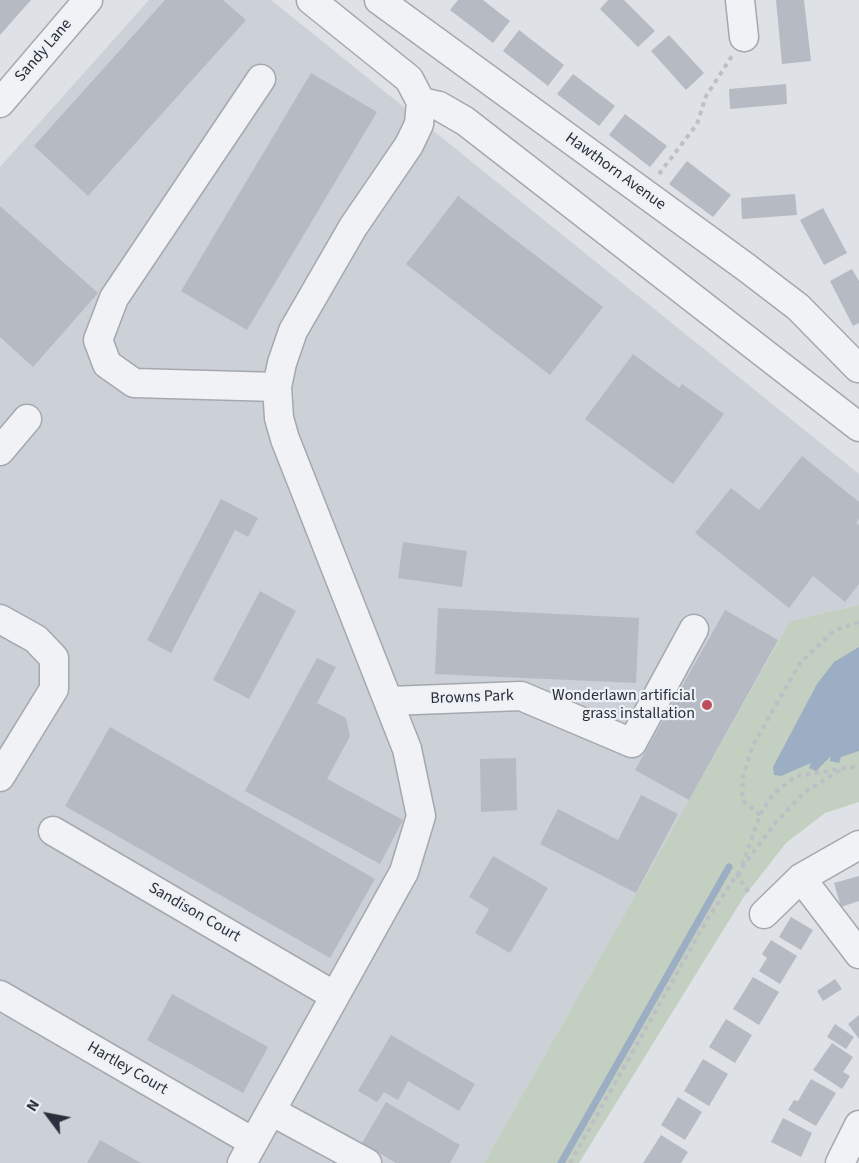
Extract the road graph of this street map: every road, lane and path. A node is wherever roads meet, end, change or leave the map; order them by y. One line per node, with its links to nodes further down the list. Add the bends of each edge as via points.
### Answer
1 (88, 0): 8 (street, Sandy Lane)
2 (311, 0): 7 (street, via 409,79)
3 (379, 0): 9 (street, Hawthorn Avenue)
4 (740, 0): 5 (street)
5 (744, 37): 9 (path, via 706,96 697,124)
6 (261, 79): 11 (street, via 114,298 98,340 106,364 134,383)
7 (420, 102): 11 (street, via 419,124 409,145 347,236 293,331); 13 (street, via 439,106 465,121)
8 (0, 103)
9 (644, 193): 10 (street, Hawthorn Avenue, via 798,307)
10 (842, 364)
11 (277, 387): 18 (street, via 285,439)
12 (27, 419): 14 (street)
13 (859, 427)
14 (0, 451)
15 (0, 619): 21 (street, via 36,639 54,658 54,689)
16 (859, 622): 22 (path, via 835,630 800,663 752,747 743,777 742,800)
17 (694, 629): 18 (street, Browns Park, via 632,742 521,696)
18 (390, 701): 30 (street, via 407,749 422,816 404,872)
19 (859, 766): 20 (path)
20 (845, 767): 22 (path, via 796,776 773,794); 25 (path, via 805,792 776,822)
21 (0, 777)
22 (760, 815): 25 (path)
23 (53, 831): 30 (street, Sandison Court)
24 (859, 845): 26 (street)
25 (741, 869): 27 (path, via 738,877); 35 (path, via 708,918)
26 (801, 878): 27 (street); 28 (street)
27 (764, 915)
28 (859, 954)
29 (0, 995): 33 (street, Hartley Court)
30 (334, 996): 31 (street)
31 (271, 1111): 33 (street); 34 (street)
32 (859, 1125): 36 (street)
33 (248, 1153)
34 (367, 1163)
35 (570, 1163)
36 (840, 1163)

